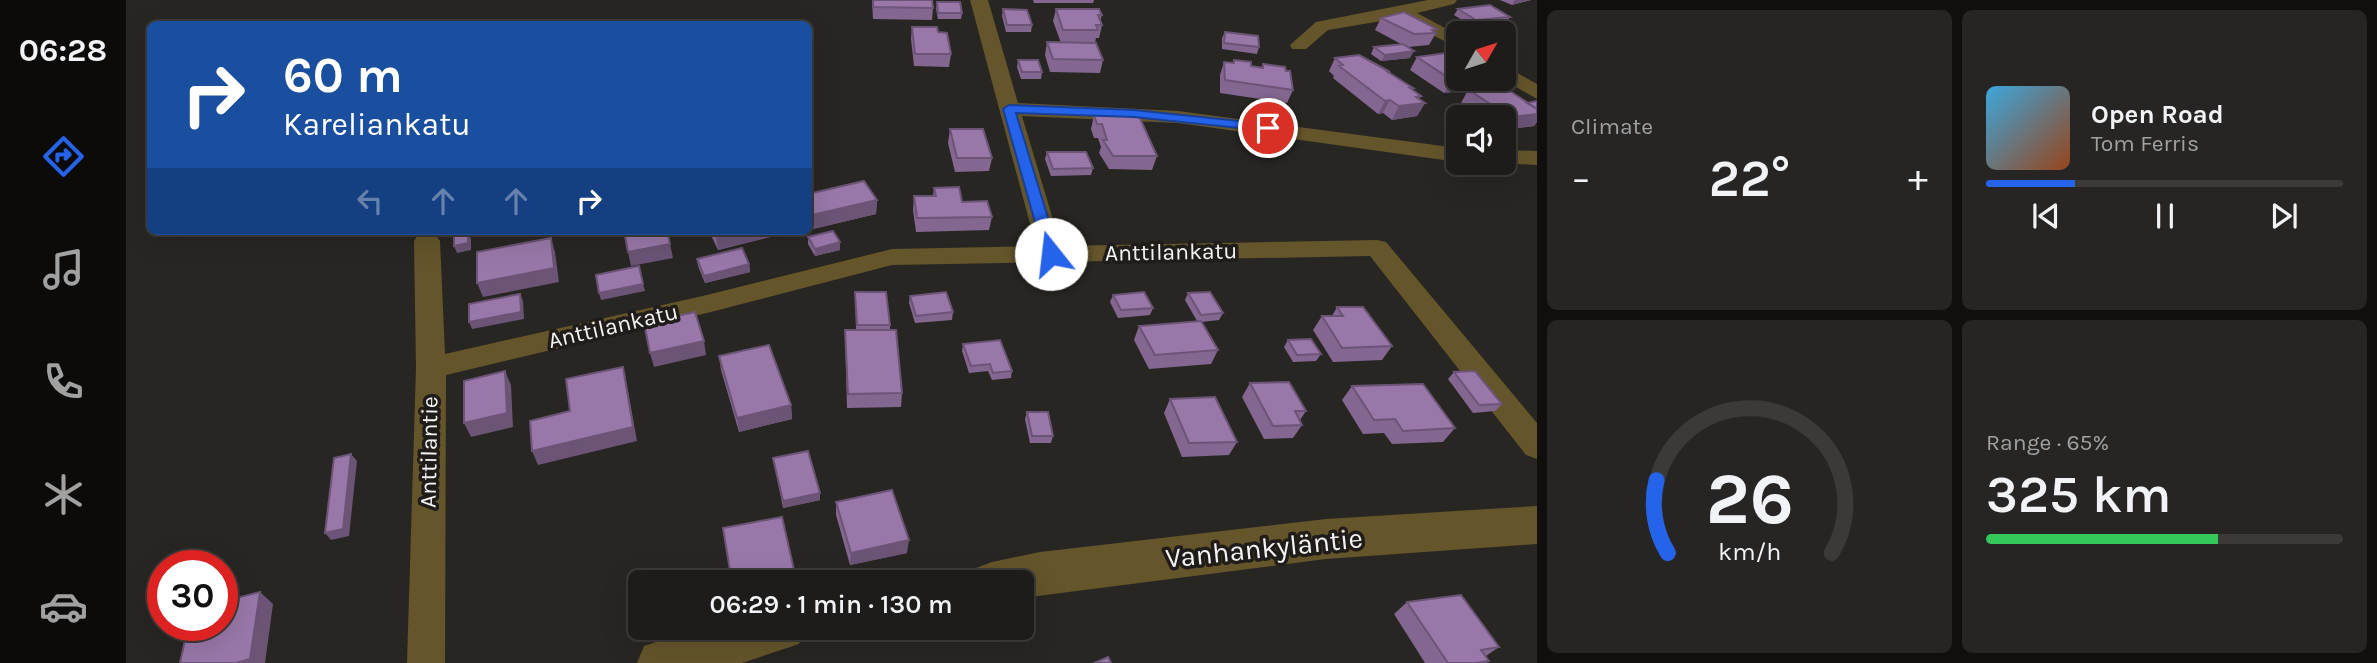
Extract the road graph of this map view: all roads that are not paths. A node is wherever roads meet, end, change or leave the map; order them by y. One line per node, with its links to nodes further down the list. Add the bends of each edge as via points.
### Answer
1 (979, 0): 8 (street)
2 (1448, 0): 3 (street)
3 (1402, 12): 4 (street); 5 (street, via 1322,26)
4 (1446, 36)
5 (1298, 45)
6 (1516, 79): 7 (street)
7 (1537, 93)
8 (1009, 109): 9 (street, via 1178,117); 13 (street)
9 (1446, 153)
10 (1516, 157): 11 (street)
11 (1537, 158)
12 (426, 241): 14 (street, Anttilantie)
13 (1051, 254): 14 (street, Anttilankatu, via 892,257); 15 (street, Anttilankatu, via 1377,248)
14 (431, 368): 19 (street, Anttilantie)
15 (1537, 446)
16 (1537, 526): 17 (street, Vanhankyläntie, via 1326,539)
17 (1034, 574)
18 (741, 640): 20 (street)
19 (425, 663)
20 (661, 663)

